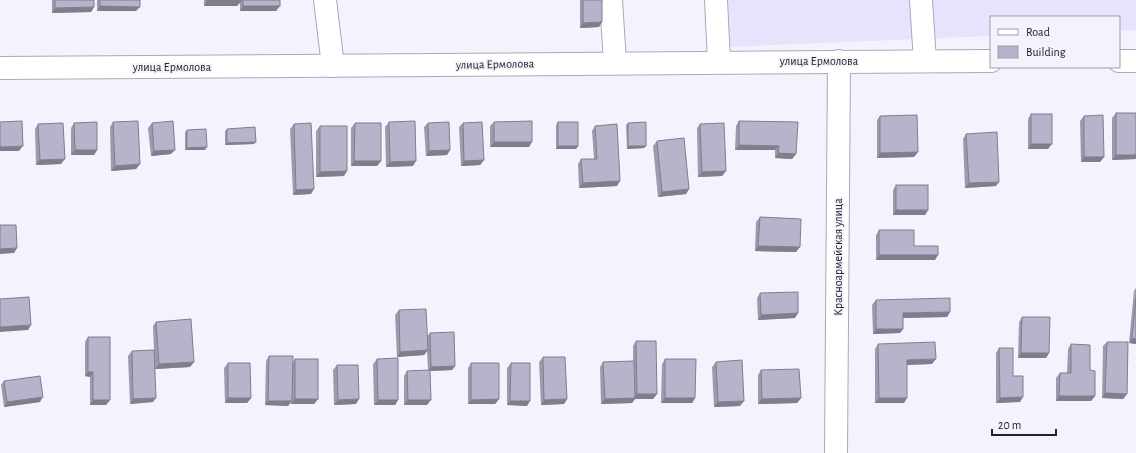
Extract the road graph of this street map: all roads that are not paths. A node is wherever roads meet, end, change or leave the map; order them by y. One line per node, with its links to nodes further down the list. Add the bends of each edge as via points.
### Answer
1 (325, 0): 12 (street)
2 (611, 0): 11 (street)
3 (716, 0): 10 (street)
4 (921, 0): 6 (street)
5 (839, 61): 6 (street, улица Ермолова); 10 (street, улица Ермолова); 14 (street, Красноармейская улица)
6 (925, 61): 7 (street, улица Ермолова)
7 (990, 61)
8 (1120, 61): 9 (street)
9 (1136, 61)
10 (719, 62): 11 (street, улица Ермолова)
11 (615, 63): 12 (street, улица Ермолова)
12 (333, 66): 13 (street, улица Ермолова)
13 (0, 68)
14 (836, 453)

